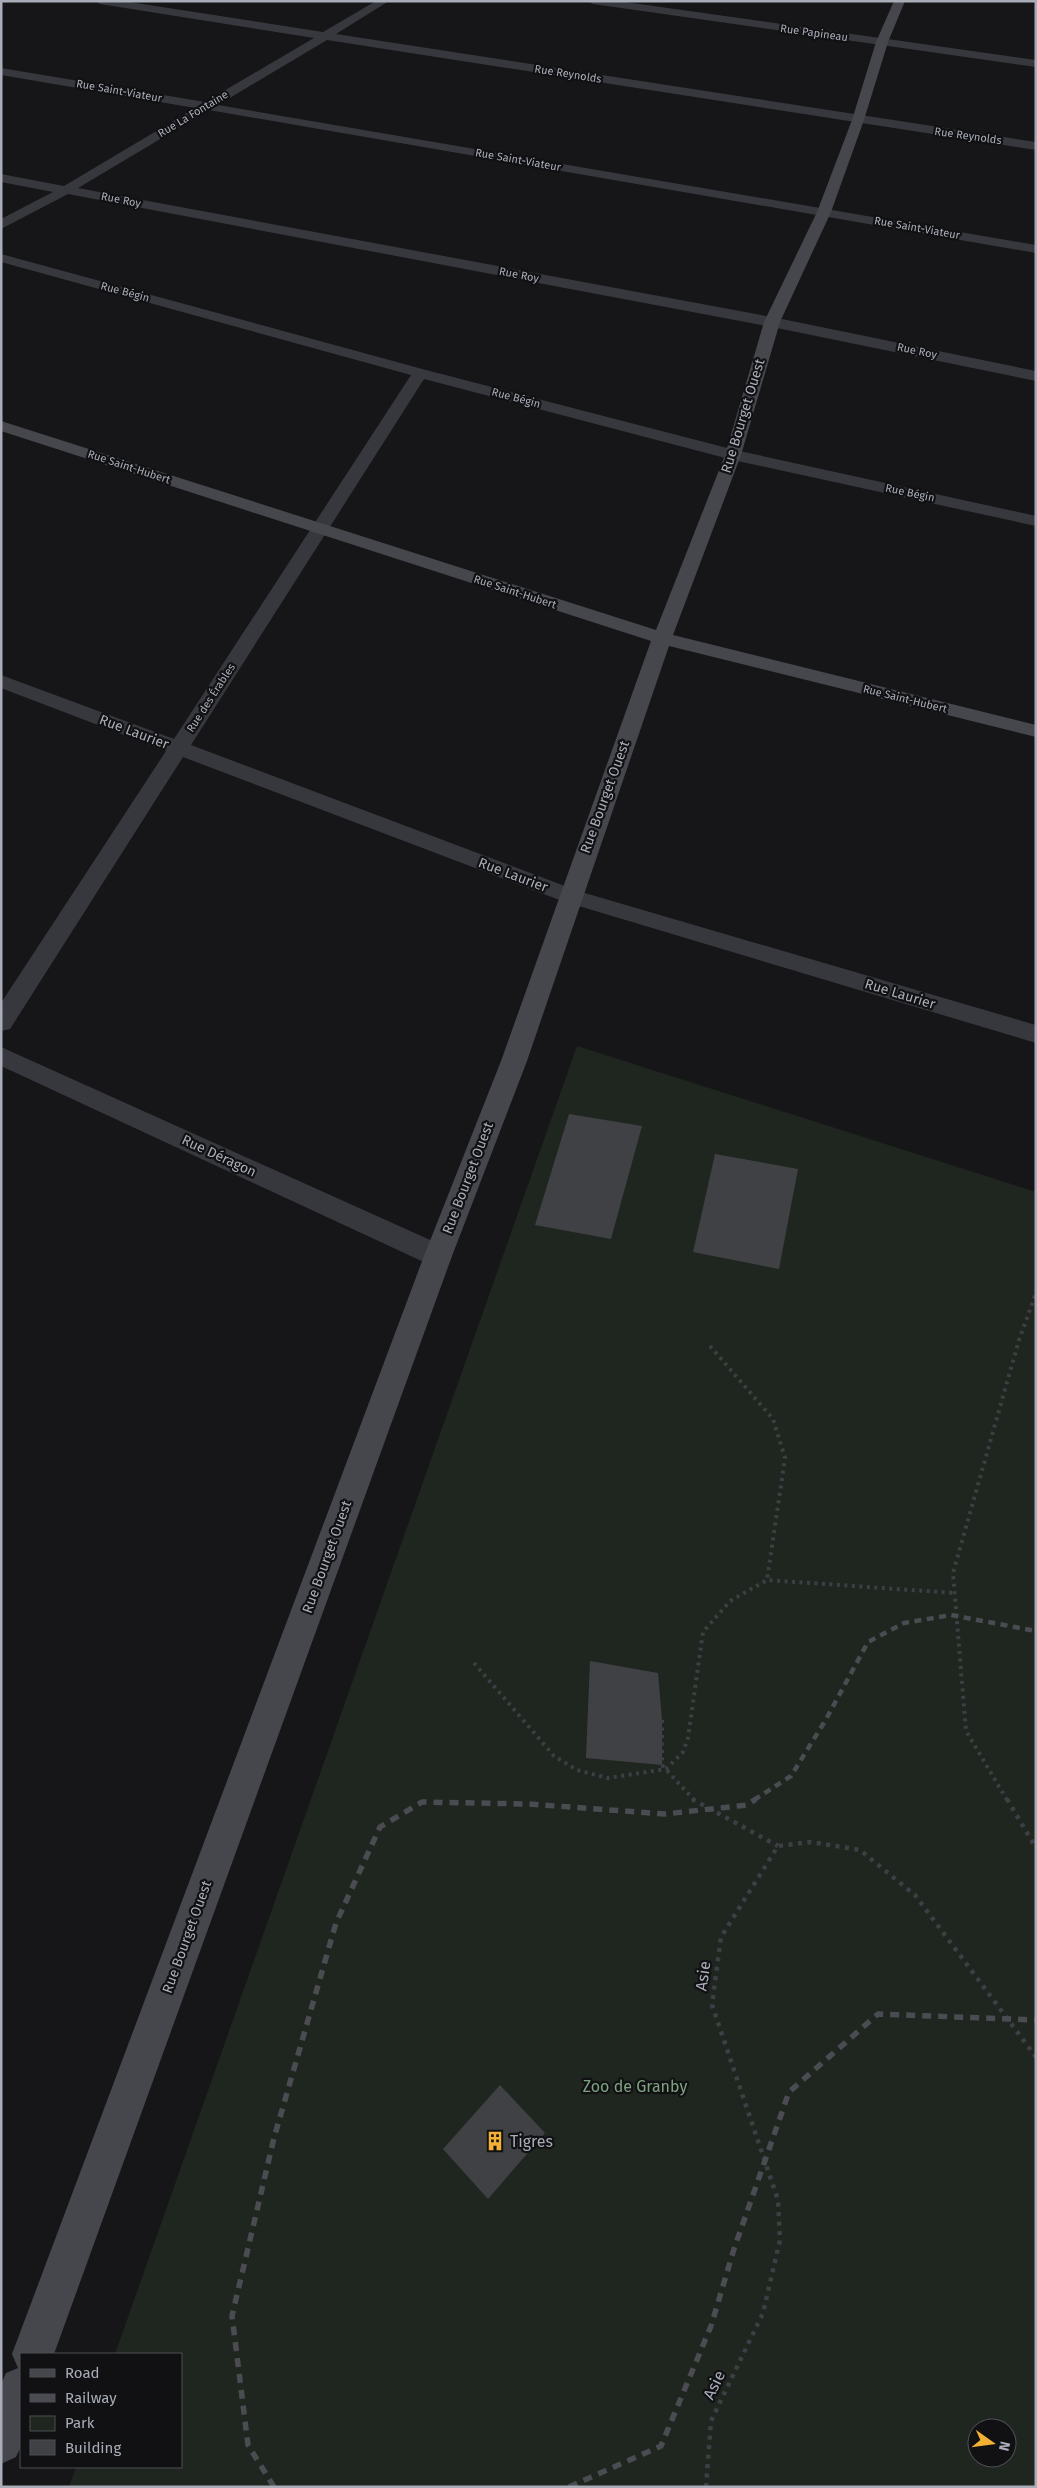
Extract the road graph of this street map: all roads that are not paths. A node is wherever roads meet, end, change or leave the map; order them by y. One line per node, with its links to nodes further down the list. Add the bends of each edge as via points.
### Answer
1 (100, 1): 5 (street, Rue Reynolds)
2 (384, 1): 5 (street, Rue La Fontaine)
3 (593, 1): 6 (street, Rue Papineau)
4 (900, 1): 6 (street, Rue Bourget Ouest)
5 (326, 36): 9 (street, Rue La Fontaine); 10 (street, Rue Reynolds)
6 (882, 42): 7 (street, Rue Papineau); 10 (street, Rue Bourget Ouest)
7 (1036, 64)
8 (1, 70): 9 (street, Rue Saint-Viateur)
9 (208, 106): 13 (street, Rue La Fontaine); 14 (street, Rue Saint-Viateur)
10 (858, 120): 11 (street, Rue Reynolds); 14 (street, Rue Bourget Ouest)
11 (1036, 146)
12 (1, 178): 13 (street, Rue Roy)
13 (66, 190): 15 (street, Rue La Fontaine); 18 (street, Rue Roy)
14 (824, 212): 16 (street, Rue Saint-Viateur); 18 (street, Rue Bourget Ouest)
15 (1, 225)
16 (1035, 249)
17 (1, 258): 19 (street, Rue Bégin)
18 (772, 322): 20 (street, Rue Roy); 22 (street, Rue Bourget Ouest)
19 (420, 373): 22 (street, Rue Bégin); 24 (street, Rue des Érables)
20 (1036, 376)
21 (1, 426): 24 (street, Rue Saint-Hubert)
22 (733, 455): 23 (street, Rue Bégin); 25 (street, Rue Bourget Ouest)
23 (1036, 521)
24 (320, 529): 25 (street, Rue Saint-Hubert); 28 (street, Rue des Érables)
25 (662, 638): 27 (street, Rue Saint-Hubert); 29 (street, Rue Bourget Ouest)
26 (1, 681): 28 (street, Rue Laurier)
27 (1036, 731)
28 (178, 749): 29 (street, Rue Laurier); 30 (street, Rue des Érables)
29 (570, 896): 31 (street, Rue Laurier); 33 (street, Rue Bourget Ouest, via 514,1061)
30 (1, 1023)
31 (1036, 1034)
32 (1, 1056): 33 (street, Rue Déragon)
33 (438, 1256): 34 (street, Rue Bourget Ouest)
34 (34, 2353)
35 (20, 2391): 36 (street)
36 (1, 2442)

